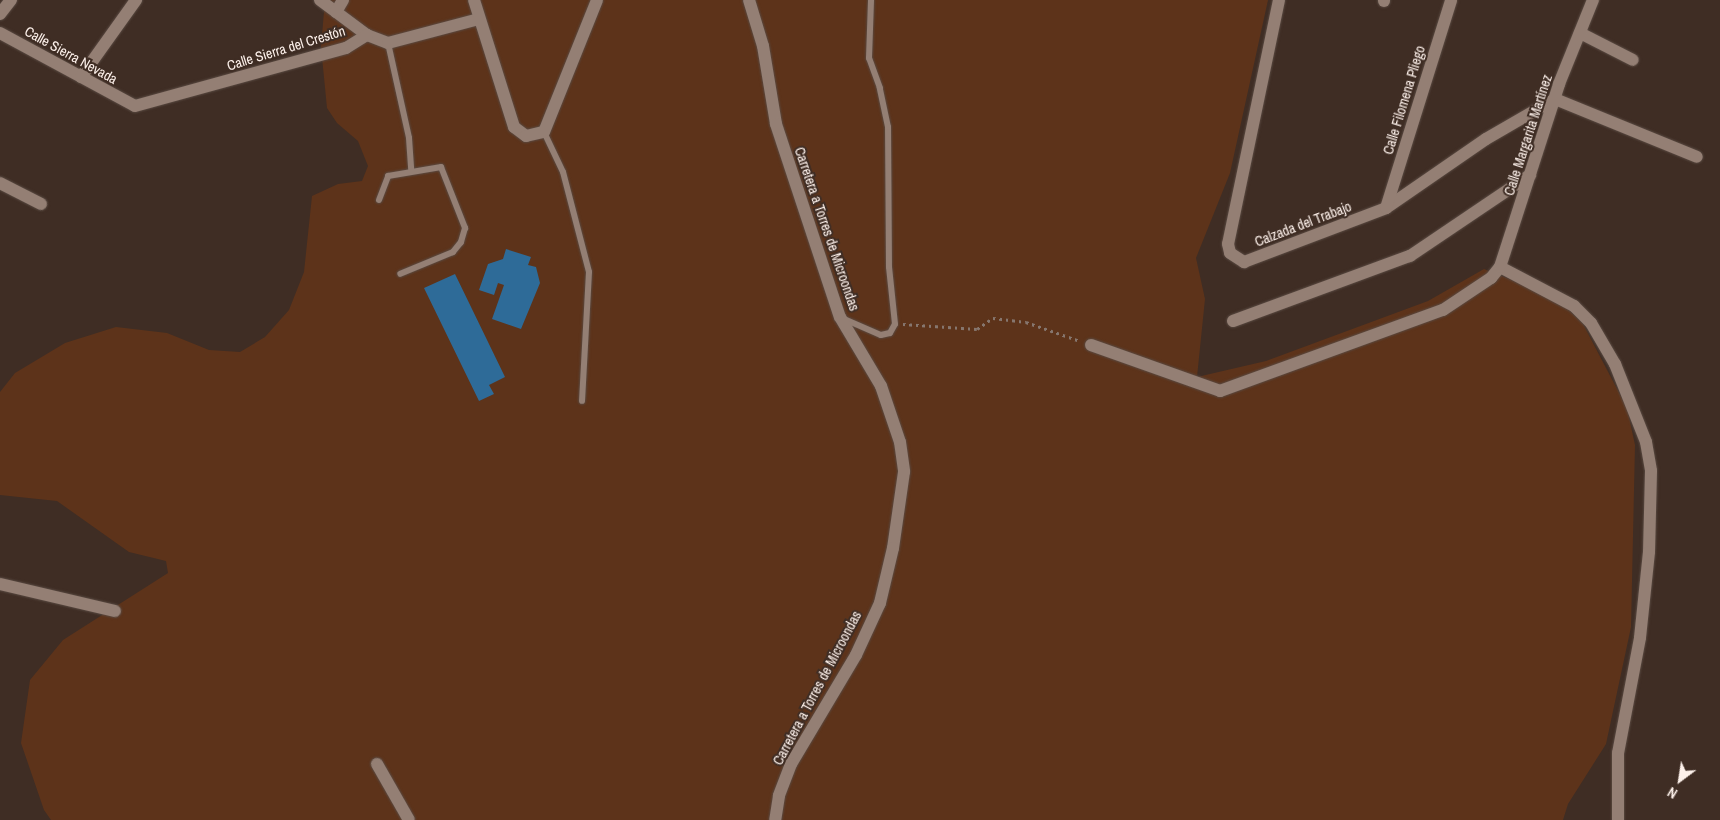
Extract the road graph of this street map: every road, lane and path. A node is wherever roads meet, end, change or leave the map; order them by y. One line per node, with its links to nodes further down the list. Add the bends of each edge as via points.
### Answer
1 (11, 0): 13 (street)
2 (136, 0): 20 (street)
3 (320, 0): 12 (street)
4 (343, 0): 12 (street)
5 (474, 0): 14 (street)
6 (597, 0): 23 (street)
7 (749, 0): 33 (street, Carretera a Torres de Microondas, via 763,46 776,124)
8 (871, 0): 35 (lane, via 869,58 880,88 888,128 889,267)
9 (1279, 0): 30 (street, Calzada del Trabajo, via 1228,244 1230,253 1244,262)
10 (1451, 0): 30 (street, Calle Filomena Pliego)
11 (1593, 0): 16 (street, Calle Margarita Martínez)
12 (336, 12): 17 (street)
13 (0, 14)
14 (479, 19): 18 (street); 23 (street, via 514,127 526,136)
15 (0, 33): 20 (street, Calle Sierra Nevada)
16 (1580, 33): 19 (street); 21 (street, Calle Margarita Martínez)
17 (367, 35): 18 (street, Calle Sierra del Crestón); 22 (street, Calle Sierra del Crestón, via 337,51 144,105)
18 (388, 43): 25 (lane, via 409,138)
19 (1634, 60)
20 (81, 77): 22 (street, Calle Sierra Nevada)
21 (1555, 99): 24 (street); 26 (street, Calle Margarita Martínez); 30 (street, Calzada del Trabajo, via 1486,139)
22 (128, 103)
23 (544, 132): 37 (lane, via 563,172 589,272)
24 (1697, 158)
25 (410, 170): 28 (lane, via 388,176); 32 (lane, via 441,167 465,228 461,242 453,252)
26 (1530, 175): 31 (street, Calle Margarita Martínez); 34 (street, via 1410,256)
27 (0, 183): 29 (street)
28 (379, 200)
29 (41, 204)
30 (1386, 208)
31 (1500, 266): 36 (street, Calle Margarita Martínez, via 1491,278 1443,310 1220,391); 43 (street, via 1574,306 1591,323 1615,364 1646,442 1651,471 1649,552 1640,638 1618,753)
32 (400, 274)
33 (840, 317): 35 (lane, via 881,335 890,333); 42 (street, Carretera a Torres de Microondas, via 881,386 900,442 904,472 893,548 880,603 856,655 791,764 779,796)
34 (1233, 321)
35 (895, 324): 36 (path, via 977,329 993,318 1026,322)
36 (1091, 345)
37 (582, 401)
38 (0, 584): 39 (street)
39 (115, 611)
40 (377, 764): 41 (street)
41 (409, 820)
42 (775, 820)
43 (1618, 820)

